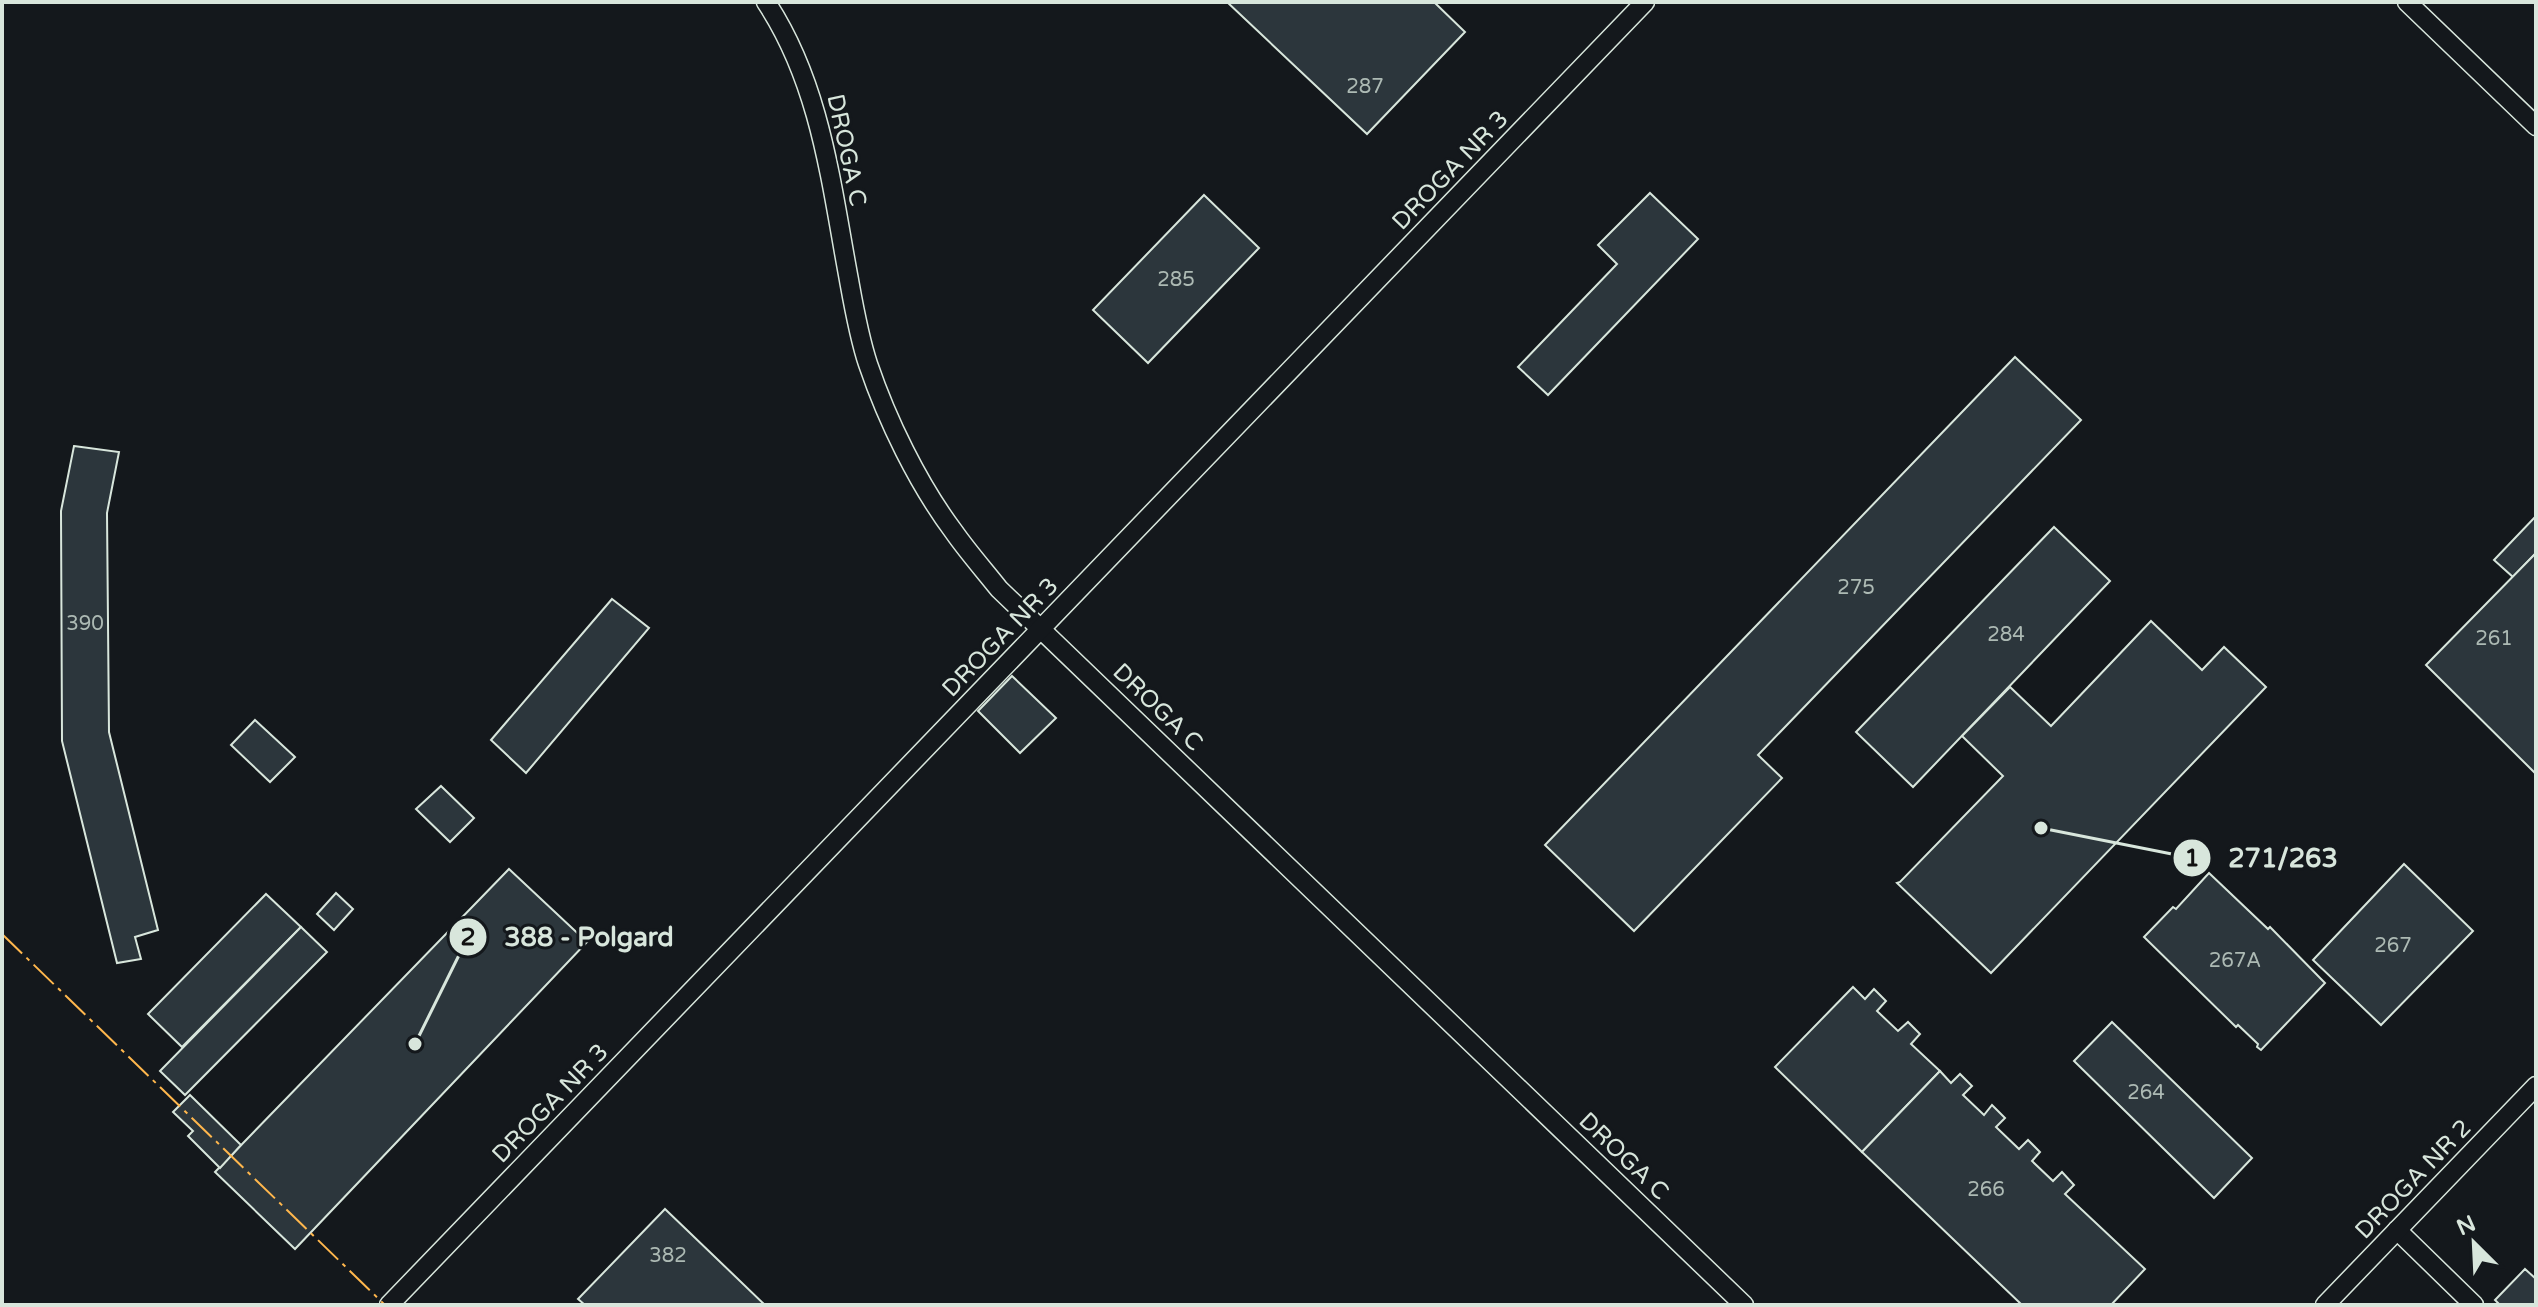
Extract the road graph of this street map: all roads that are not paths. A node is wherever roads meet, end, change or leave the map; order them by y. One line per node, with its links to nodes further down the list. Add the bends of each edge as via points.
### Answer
1 (766, 2): 5 (lane, DROGA C, via 805,75 867,363 889,418 952,530 999,589)
2 (1645, 2): 5 (lane, DROGA NR 3)
3 (2407, 2): 4 (lane)
4 (2536, 126)
5 (1042, 628): 8 (lane, DROGA NR 3); 9 (lane, DROGA C)
6 (2536, 1086): 7 (lane, DROGA NR 2)
7 (2397, 1230): 10 (lane, DROGA NR 2); 11 (lane)
8 (389, 1305)
9 (1744, 1305)
10 (2325, 1305)
11 (2474, 1305)

